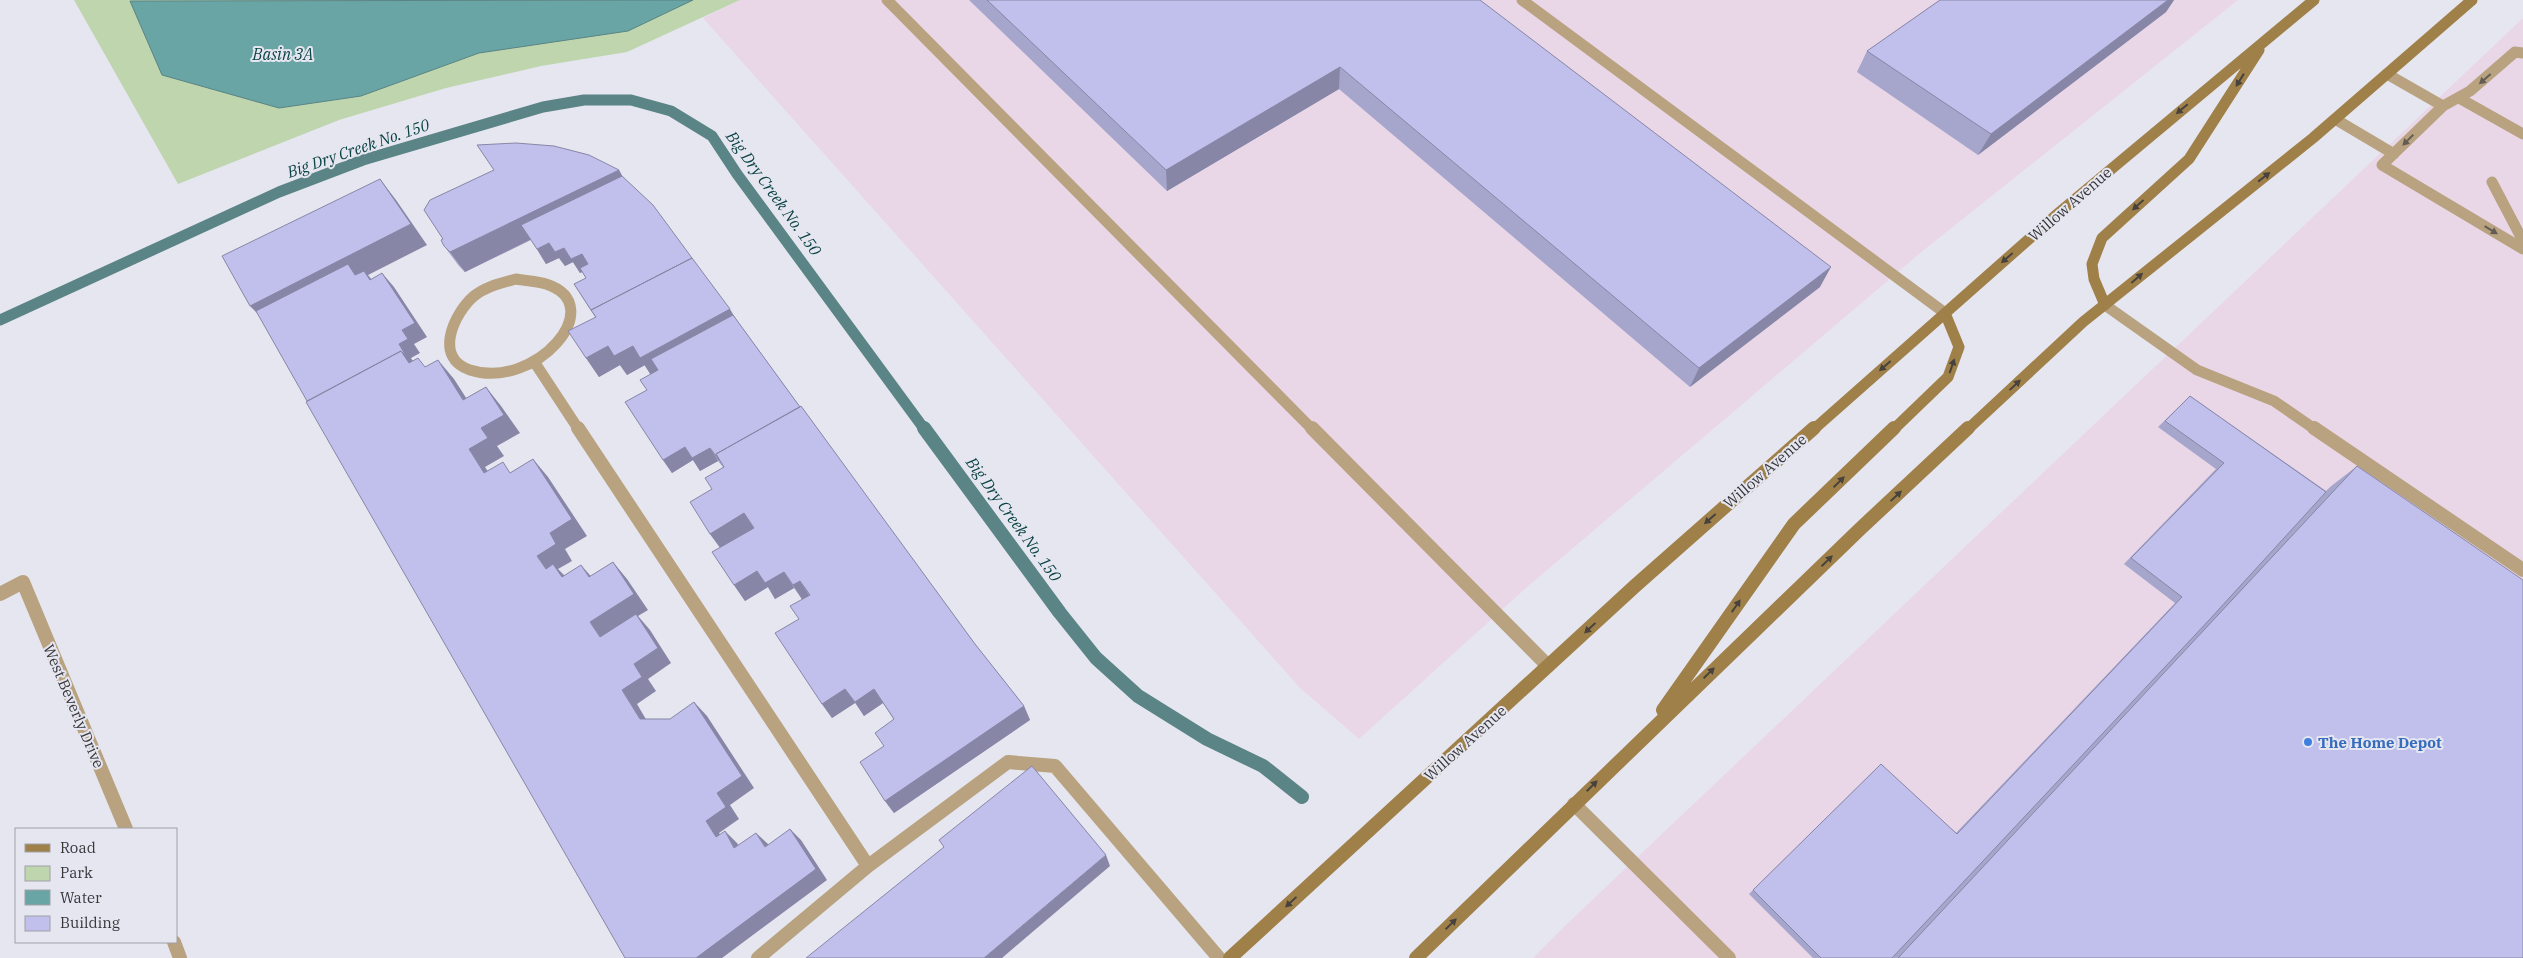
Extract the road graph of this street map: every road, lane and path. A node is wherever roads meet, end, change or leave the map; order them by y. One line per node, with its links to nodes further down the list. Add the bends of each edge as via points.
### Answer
1 (888, 0): 21 (street)
2 (1522, 0): 17 (street)
3 (2314, 0): 5 (main road, Willow Avenue)
4 (2472, 0): 7 (main road)
5 (2266, 39): 16 (main road, one-way to 16, via 2189,159 2102,238 2092,254 2091,265); 17 (main road, Willow Avenue, one-way to 17)
6 (2523, 53): 8 (street, one-way to 8, via 2515,52)
7 (2387, 74): 9 (street); 10 (main road)
8 (2459, 98): 9 (street); 11 (street)
9 (2443, 106): 12 (street, one-way to 12)
10 (2335, 119): 12 (street); 16 (main road, one-way to 10)
11 (2523, 134)
12 (2394, 154): 15 (street, one-way to 15, via 2382,165)
13 (2492, 182): 14 (street)
14 (2523, 241)
15 (2523, 249)
16 (2105, 305): 19 (street, via 2197,370 2274,401); 22 (main road, one-way to 16, via 1915,478)
17 (1945, 313): 21 (main road, Willow Avenue, one-way to 21); 22 (main road, one-way to 17, via 1794,524 1948,377 1959,347)
18 (535, 363): 18 (street, via 564,337 570,322 566,295 553,285 536,279 495,284 460,308 450,324 448,341 452,356 463,366 496,374); 25 (street)
19 (2523, 570)
20 (0, 594): 24 (street, West Beverly Drive, via 22,582)
21 (1548, 666): 30 (main road, Willow Avenue, one-way to 30)
22 (1648, 732): 23 (main road, one-way to 22)
23 (1574, 804): 31 (main road, one-way to 23); 32 (street)
24 (126, 828)
25 (868, 866): 28 (street); 29 (street, via 1008,762 1055,766)
26 (174, 943): 27 (street)
27 (180, 958)
28 (758, 958)
29 (1219, 958)
30 (1230, 958)
31 (1416, 958)
32 (1728, 958)

